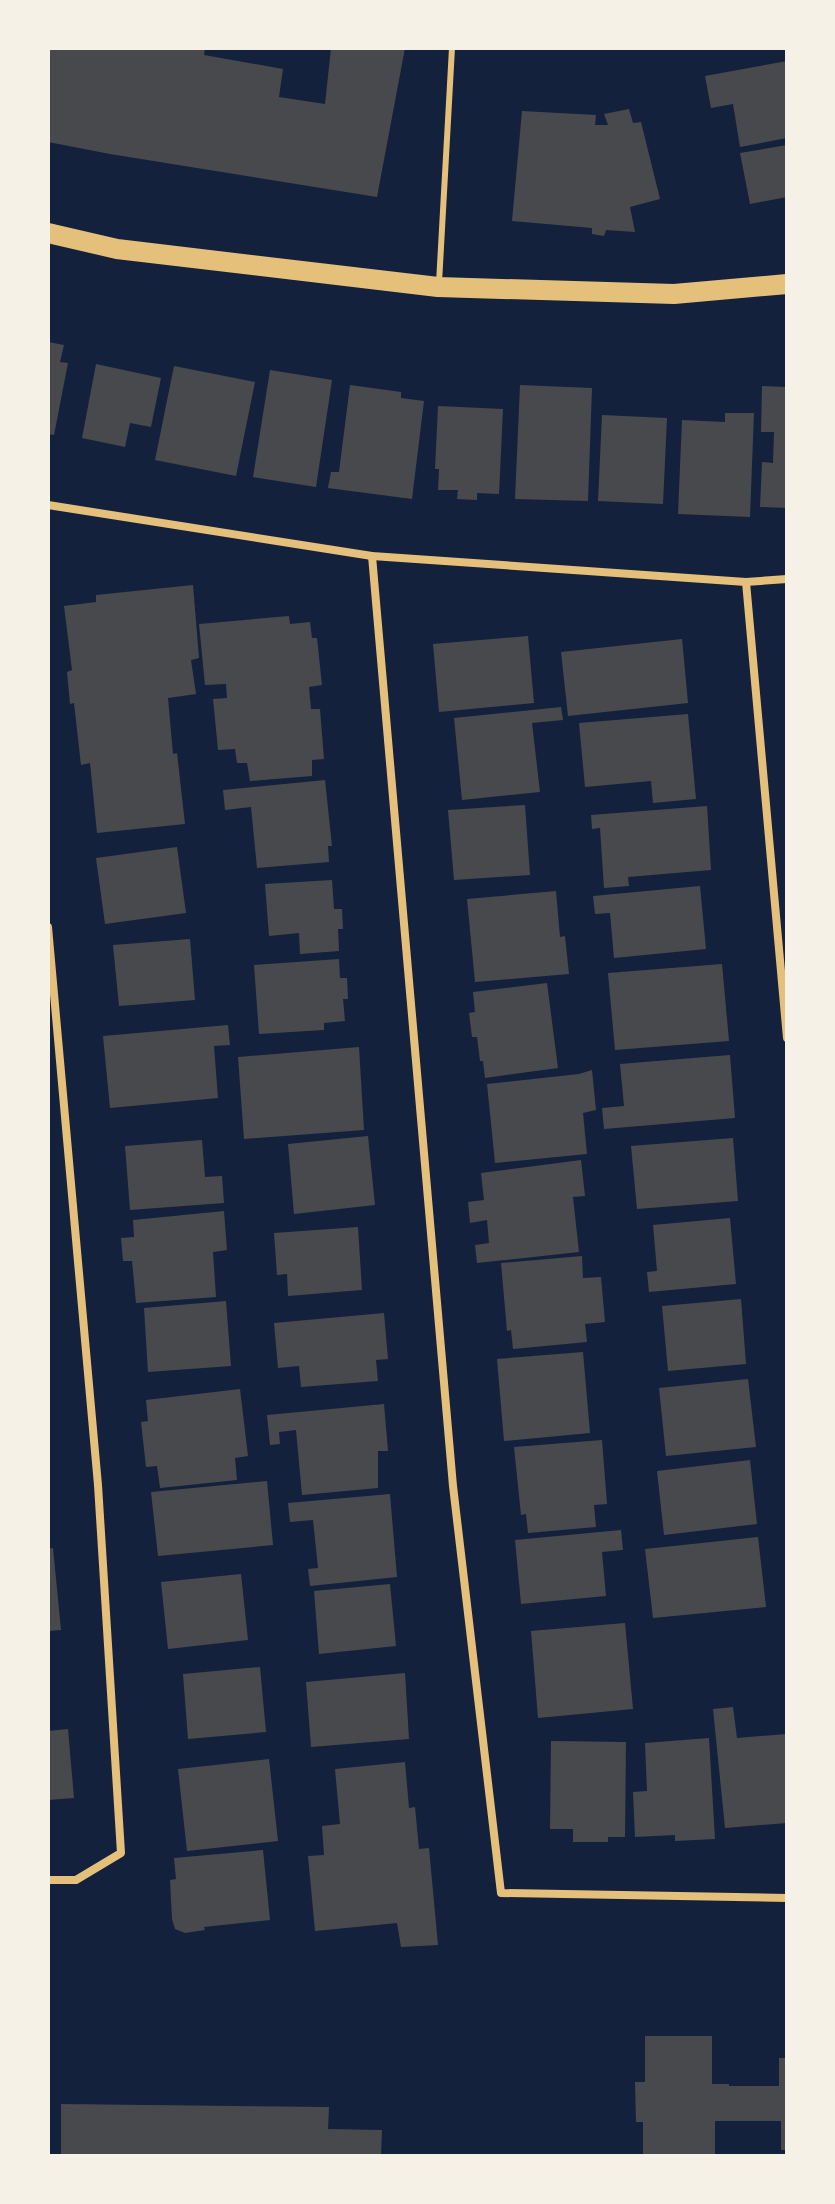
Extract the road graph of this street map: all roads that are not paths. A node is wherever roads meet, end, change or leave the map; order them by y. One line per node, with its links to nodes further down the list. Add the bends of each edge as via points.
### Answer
1 (452, 48): 4 (lane)
2 (48, 233): 4 (main road, via 117,249)
3 (787, 284): 4 (main road, via 674,294)
4 (438, 287)
5 (48, 505): 6 (street)
6 (372, 556): 8 (street); 12 (street, via 453,1486 501,1893)
7 (787, 579): 8 (street)
8 (746, 582): 10 (street)
9 (48, 927): 11 (street, via 98,1485 121,1853 76,1880)
10 (787, 1038)
11 (48, 1880)
12 (787, 1898)

